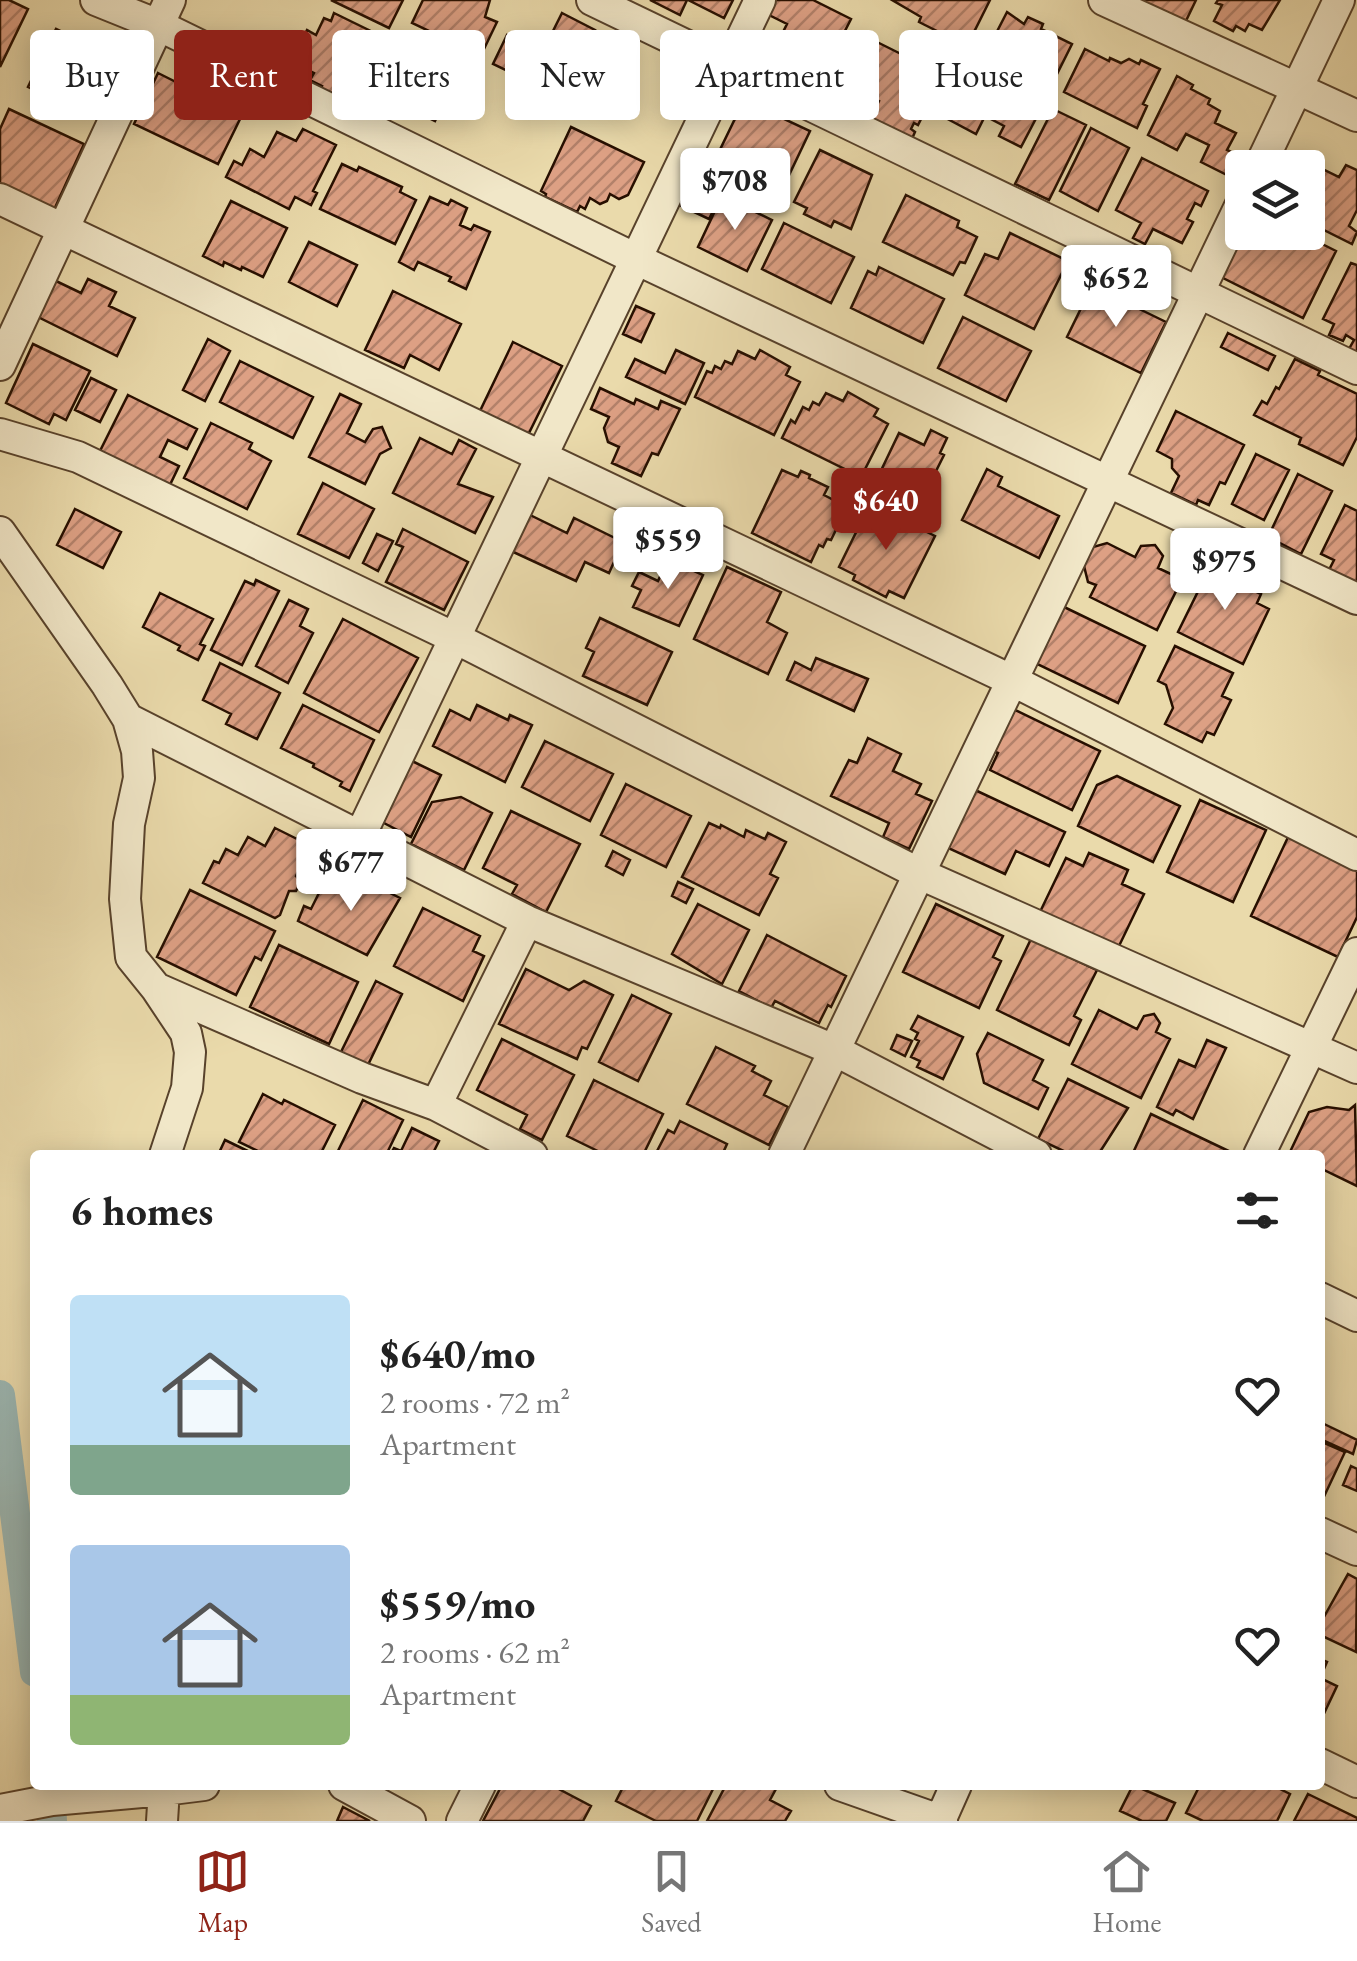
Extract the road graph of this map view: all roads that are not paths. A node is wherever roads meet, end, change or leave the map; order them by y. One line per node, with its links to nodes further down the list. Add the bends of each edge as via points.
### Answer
1 (96, 0): 6 (street)
2 (592, 0): 8 (street)
3 (760, 0): 7 (street)
4 (1104, 0): 9 (street)
5 (1339, 0): 9 (street)
6 (164, 12): 15 (street); 17 (street)
7 (745, 30)
8 (660, 33)
9 (1298, 88): 10 (street); 13 (street)
10 (1357, 116)
11 (702, 120): 17 (street)
12 (841, 120): 18 (street)
13 (1269, 150)
14 (0, 198): 15 (street)
15 (62, 228): 19 (street); 22 (street)
16 (1225, 237): 18 (street)
17 (636, 259): 22 (street); 23 (street)
18 (1199, 291): 20 (street); 23 (street)
19 (0, 365)
20 (1357, 369)
21 (0, 434): 26 (street, via 78,457)
22 (541, 456): 26 (street); 27 (street)
23 (1108, 480): 25 (street); 27 (street)
24 (0, 532): 28 (street)
25 (1357, 599)
26 (455, 638): 29 (street); 31 (street)
27 (1011, 680): 30 (street); 31 (street)
28 (128, 718): 29 (street); 34 (street, via 139,778 125,899 131,958)
29 (359, 838): 32 (street)
30 (1357, 855)
31 (918, 873): 35 (street); 36 (street)
32 (528, 920): 36 (street); 38 (street)
33 (1357, 953): 35 (street)
34 (156, 988): 38 (street); 39 (street, via 186,1033 190,1052 187,1088)
35 (1312, 1046): 37 (street); 43 (street)
36 (834, 1050): 41 (street); 42 (street)
37 (1357, 1068)
38 (436, 1106): 40 (street)
39 (167, 1150)
40 (522, 1150)
41 (786, 1150)
42 (1026, 1150)
43 (1261, 1150)
44 (1325, 1300): 45 (street)
45 (1357, 1316)
46 (1325, 1534): 47 (street)
47 (1357, 1550)
48 (1325, 1766): 49 (street)
49 (1357, 1782)
50 (139, 1790): 56 (street)
51 (156, 1790): 57 (street)
52 (353, 1790): 58 (street)
53 (478, 1790): 59 (street)
54 (854, 1790): 60 (street)
55 (954, 1790): 60 (street)
56 (0, 1810)
57 (162, 1821)
58 (410, 1821)
59 (462, 1821)
60 (941, 1821)

